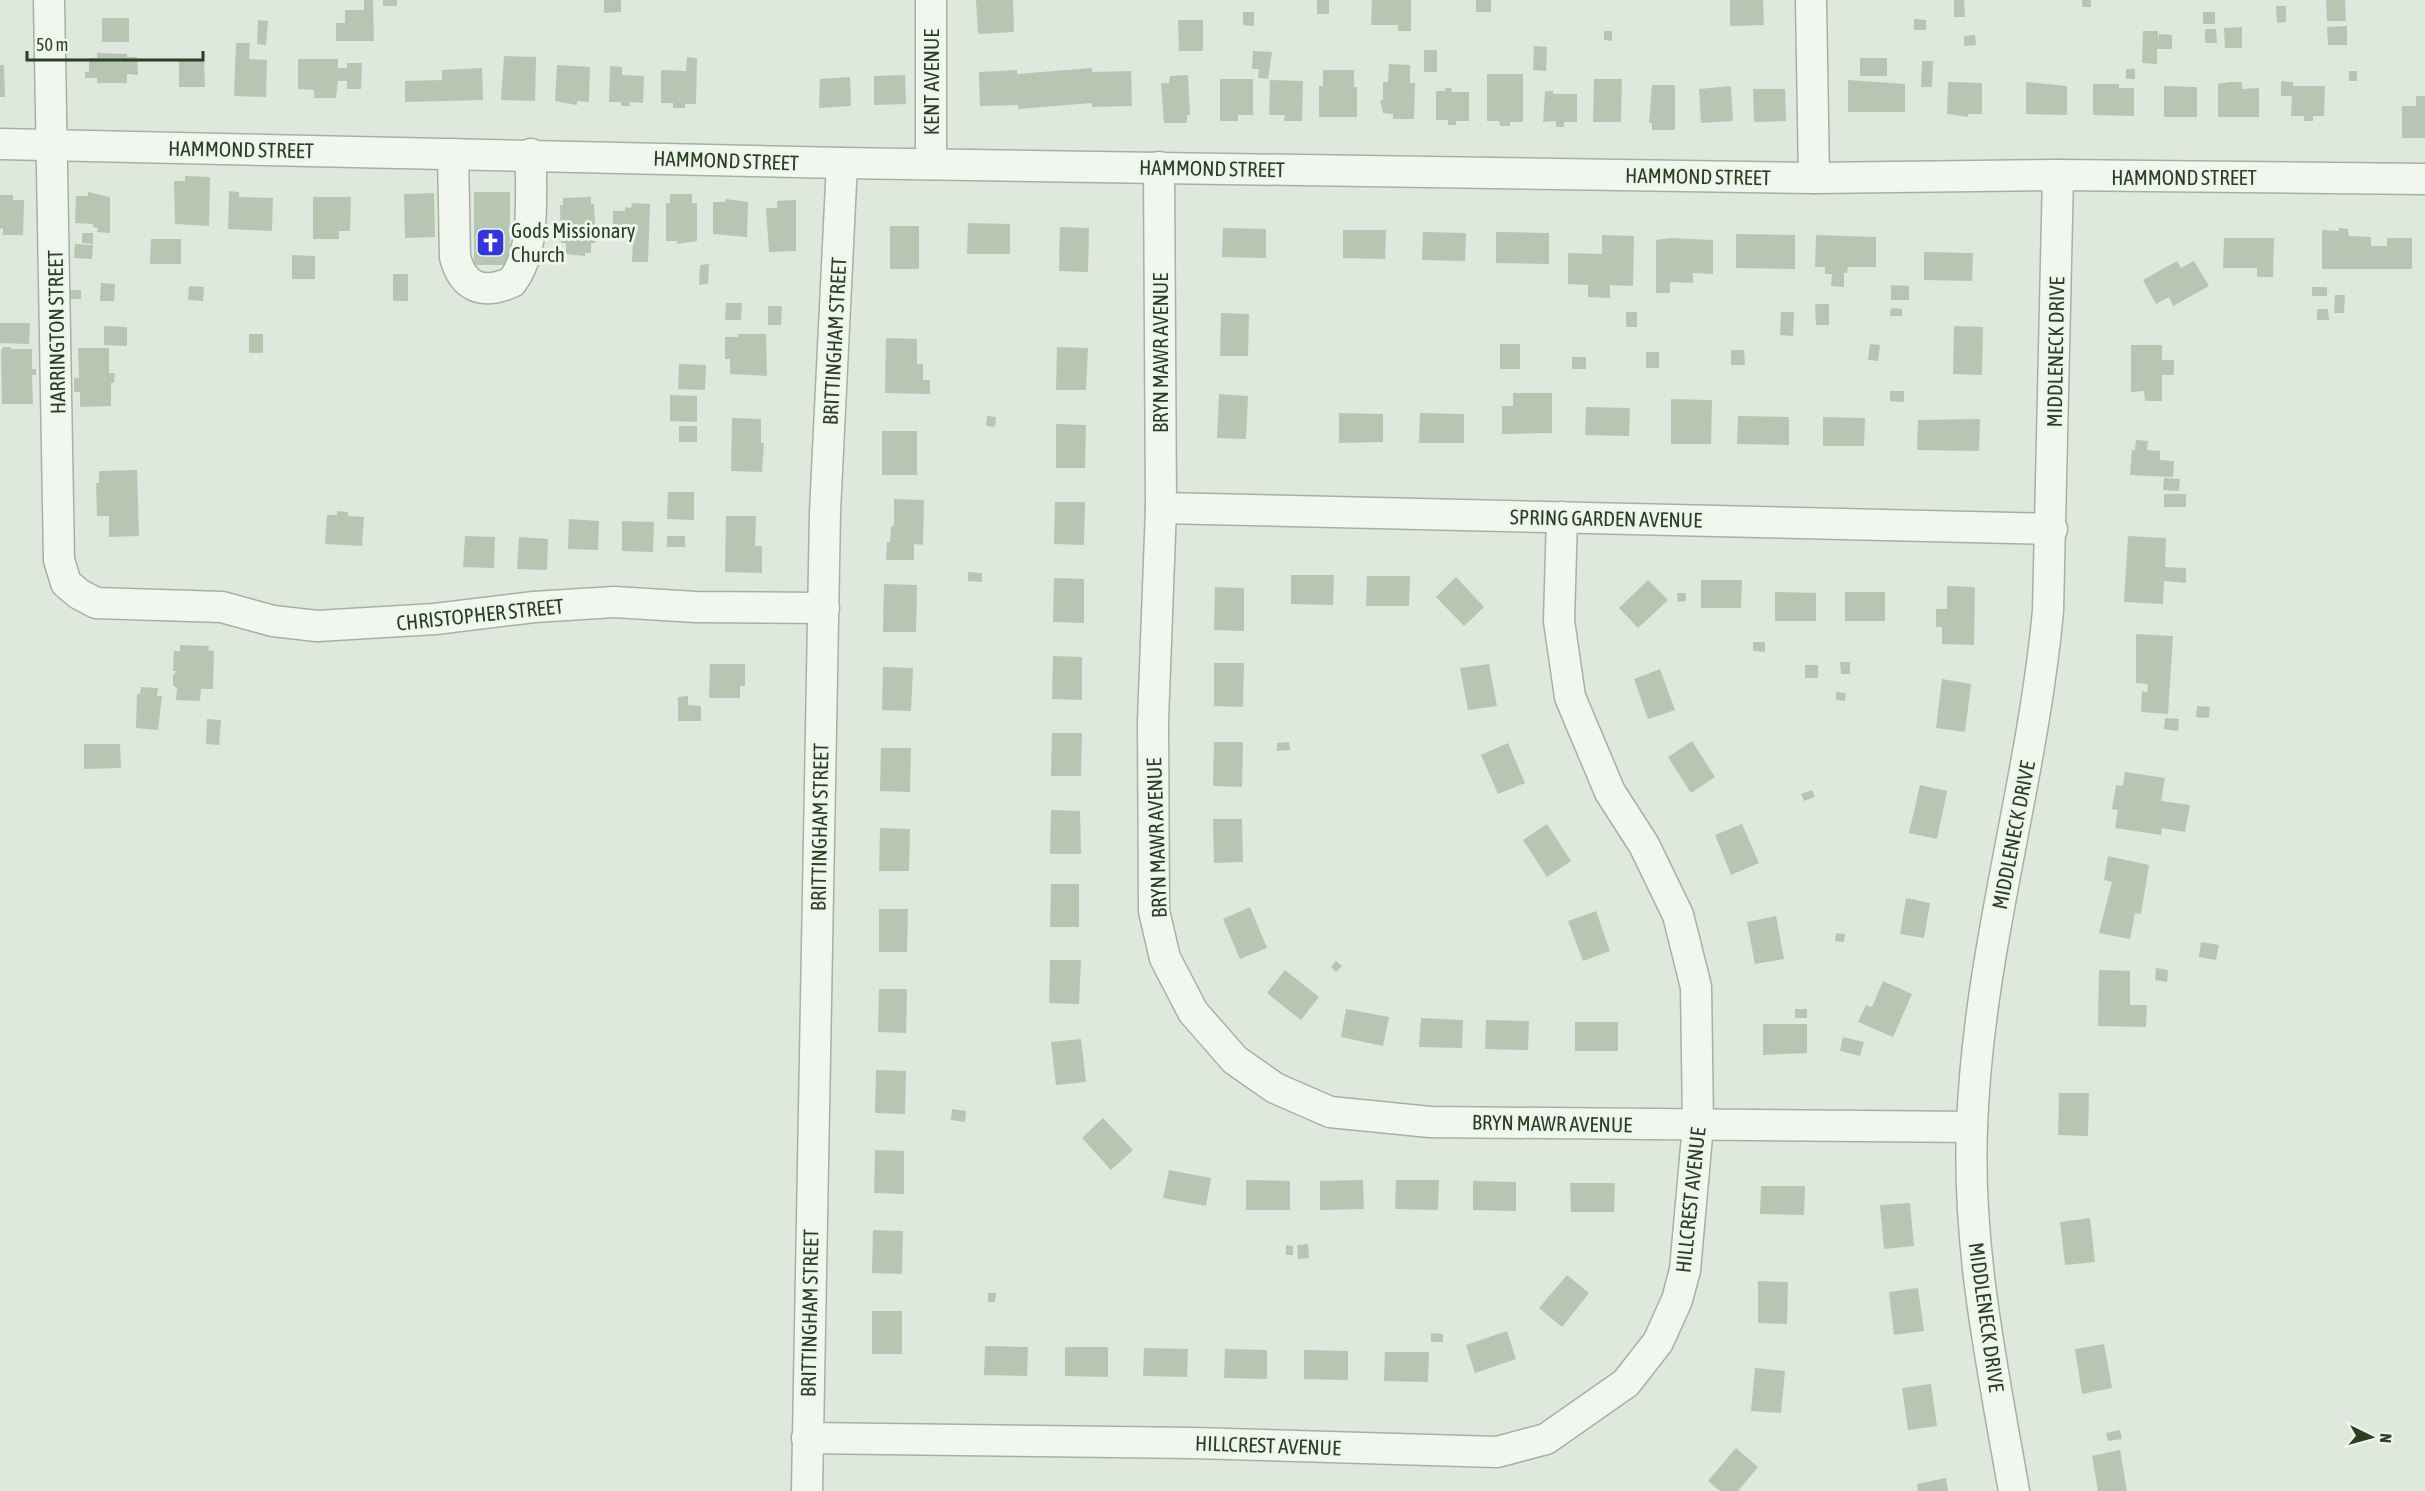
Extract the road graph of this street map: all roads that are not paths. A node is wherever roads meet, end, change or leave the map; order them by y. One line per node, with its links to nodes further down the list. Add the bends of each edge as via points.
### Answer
1 (49, 0): 5 (street, HARRINGTON STREET)
2 (931, 0): 9 (street, KENT AVENUE)
3 (1811, 0): 12 (street)
4 (0, 144): 5 (street, HAMMOND STREET)
5 (53, 144): 6 (street, HAMMOND STREET); 17 (street, HARRINGTON STREET, via 61,572 66,584 96,603)
6 (453, 153): 7 (street, HAMMOND STREET); 7 (street, via 454,257 467,282 489,288 512,282 522,265 527,246)
7 (531, 154): 8 (street, HAMMOND STREET)
8 (842, 163): 9 (street, HAMMOND STREET); 18 (street, BRITTINGHAM STREET)
9 (931, 164): 10 (street, HAMMOND STREET)
10 (1160, 166): 12 (street, HAMMOND STREET); 14 (street, BRYN MAWR AVENUE)
11 (2058, 176): 12 (street, HAMMOND STREET); 13 (street, HAMMOND STREET); 16 (street, MIDDLENECK DRIVE)
12 (1814, 178)
13 (2425, 178)
14 (1161, 508): 15 (street, SPRING GARDEN AVENUE); 19 (street, BRYN MAWR AVENUE, via 1153,721 1154,911 1166,958 1193,1012 1235,1060 1275,1088 1330,1112 1430,1122)
15 (1562, 517): 16 (street, SPRING GARDEN AVENUE); 19 (street, HILLCREST AVENUE, via 1559,621 1570,698 1610,792 1644,845 1678,915 1687,944 1696,987)
16 (2052, 529): 20 (street, MIDDLENECK DRIVE, via 2042,680 1986,985)
17 (139, 605): 18 (street, CHRISTOPHER STREET, via 222,607 273,621 316,626 614,602)
18 (824, 608): 21 (street, BRITTINGHAM STREET)
19 (1698, 1125): 20 (street, BRYN MAWR AVENUE); 21 (street, HILLCREST AVENUE, via 1685,1270 1658,1342 1626,1383 1546,1438 1497,1452)
20 (1972, 1127): 23 (street, MIDDLENECK DRIVE, via 1980,1282)
21 (807, 1438): 22 (street, BRITTINGHAM STREET)
22 (807, 1491)
23 (2014, 1491)

